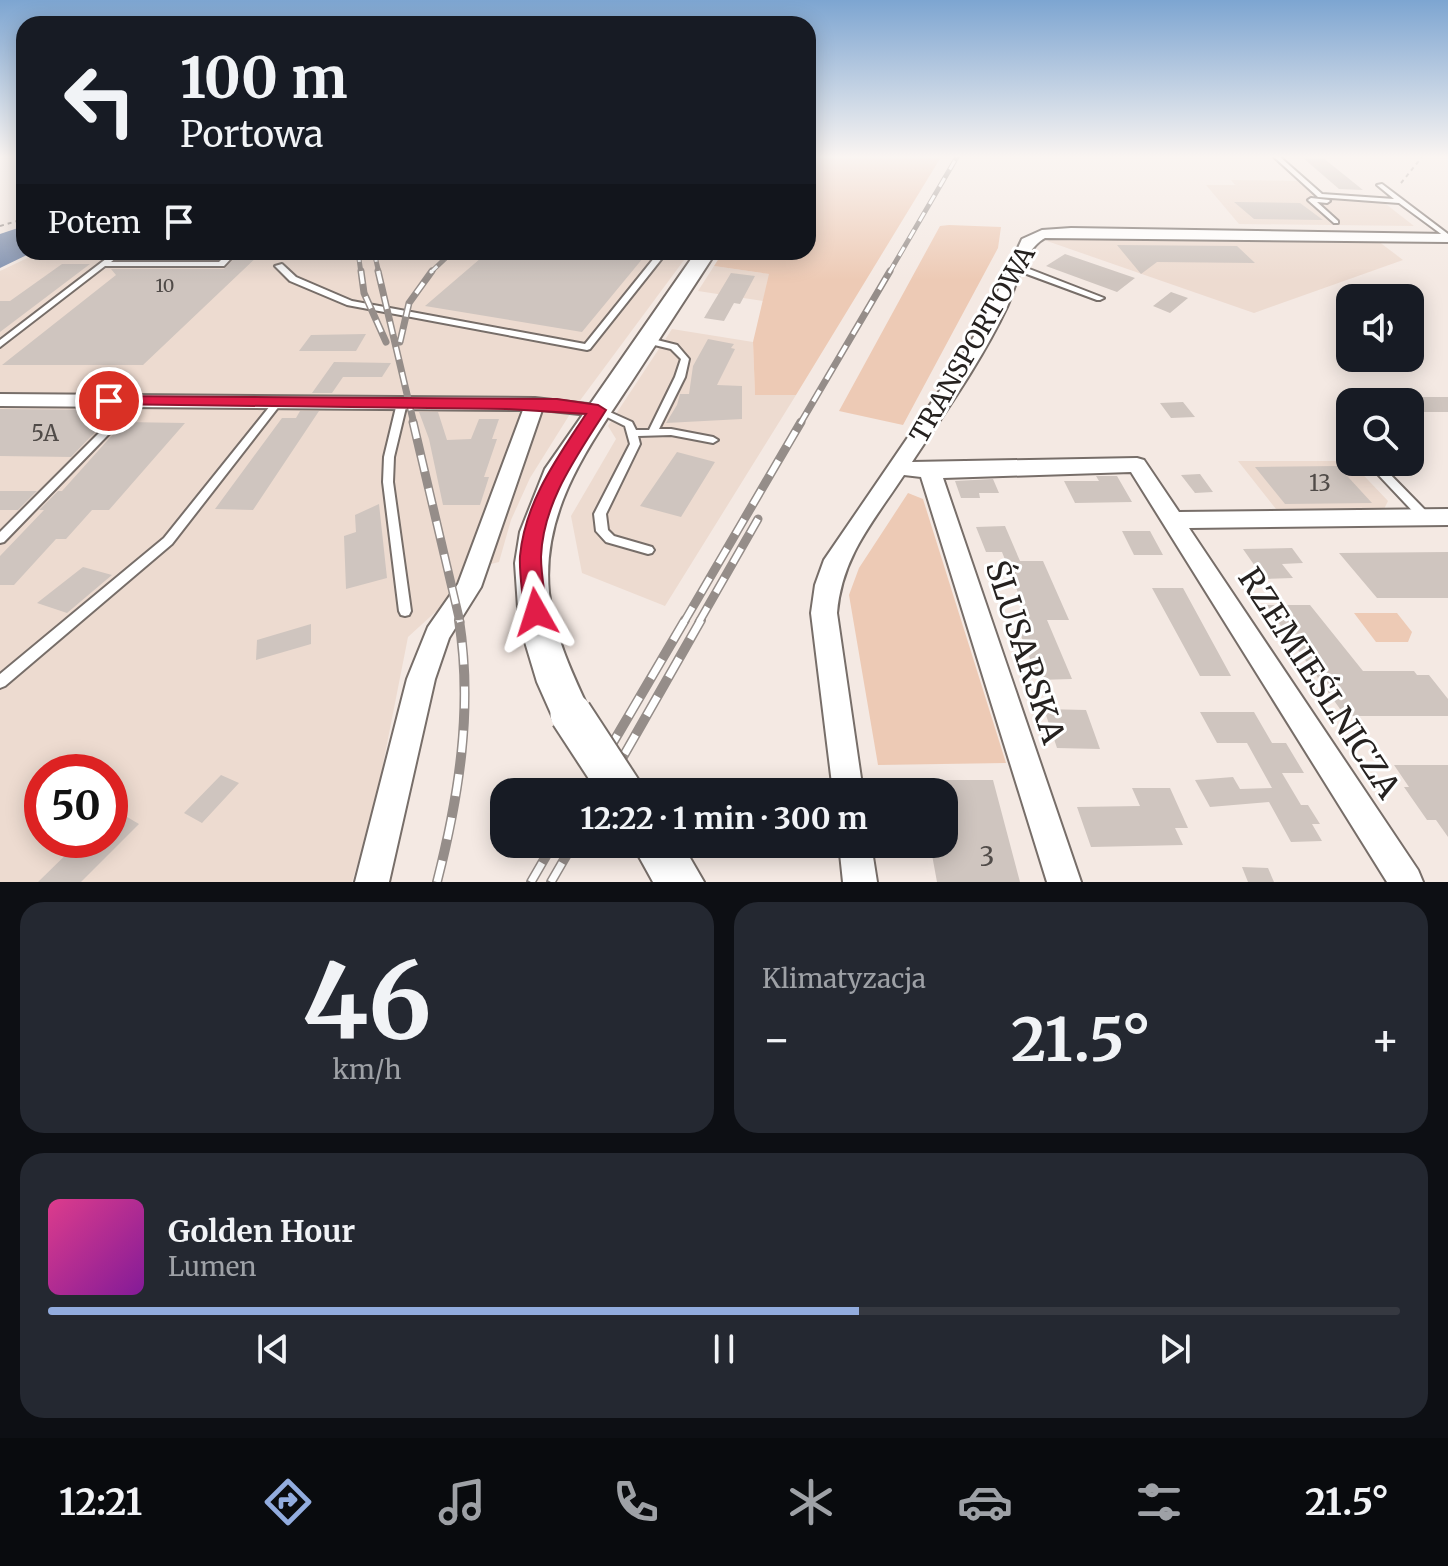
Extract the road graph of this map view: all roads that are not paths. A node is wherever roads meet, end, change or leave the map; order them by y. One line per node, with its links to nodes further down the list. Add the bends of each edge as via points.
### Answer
1 (1345, 198): 3 (lane)
2 (1396, 198): 3 (lane)
3 (1402, 203): 4 (lane, via 1311,200); 5 (lane)
4 (1336, 222)
5 (1448, 238): 12 (street, TRANSPORTOWA, via 1053,233 1027,242)
6 (109, 260): 10 (lane)
7 (225, 260): 10 (lane)
8 (657, 260): 11 (lane, via 587,347 350,303 293,279)
9 (700, 260): 14 (main road)
10 (104, 264): 15 (lane)
11 (279, 266)
12 (1016, 267): 13 (lane); 25 (street, TRANSPORTOWA, via 965,367)
13 (1100, 298)
14 (645, 340): 21 (main road); 22 (lane, via 674,347 685,359)
15 (0, 344)
16 (0, 400): 17 (street)
17 (136, 401): 18 (street); 30 (lane)
18 (277, 403): 19 (street); 33 (lane, via 168,541)
19 (402, 403): 20 (street); 32 (lane, via 388,482)
20 (535, 404): 21 (street); 38 (street, via 469,587 437,635 421,679)
21 (598, 410): 23 (lane, via 620,419); 34 (main road, bridge, via 546,496 531,557 538,632 554,679)
22 (653, 431): 23 (lane); 24 (lane)
23 (634, 433): 31 (lane, via 632,456 599,522 610,539)
24 (713, 440)
25 (900, 468): 26 (street); 35 (street, TRANSPORTOWA, via 836,560 827,585 824,613)
26 (930, 471): 29 (street, RZEMIEŚLNICZA, via 1137,465); 41 (street, ŚLUSARSKA)
27 (1388, 476): 28 (lane)
28 (1437, 517): 29 (street)
29 (1174, 520): 42 (street, RZEMIEŚLNICZA)
30 (0, 539)
31 (648, 550)
32 (405, 611)
33 (0, 682)
34 (613, 778)
35 (846, 778)
36 (664, 858): 39 (main road)
37 (857, 858): 40 (street)
38 (372, 882)
39 (680, 882)
40 (860, 882)
41 (1064, 882)
42 (1406, 882)

